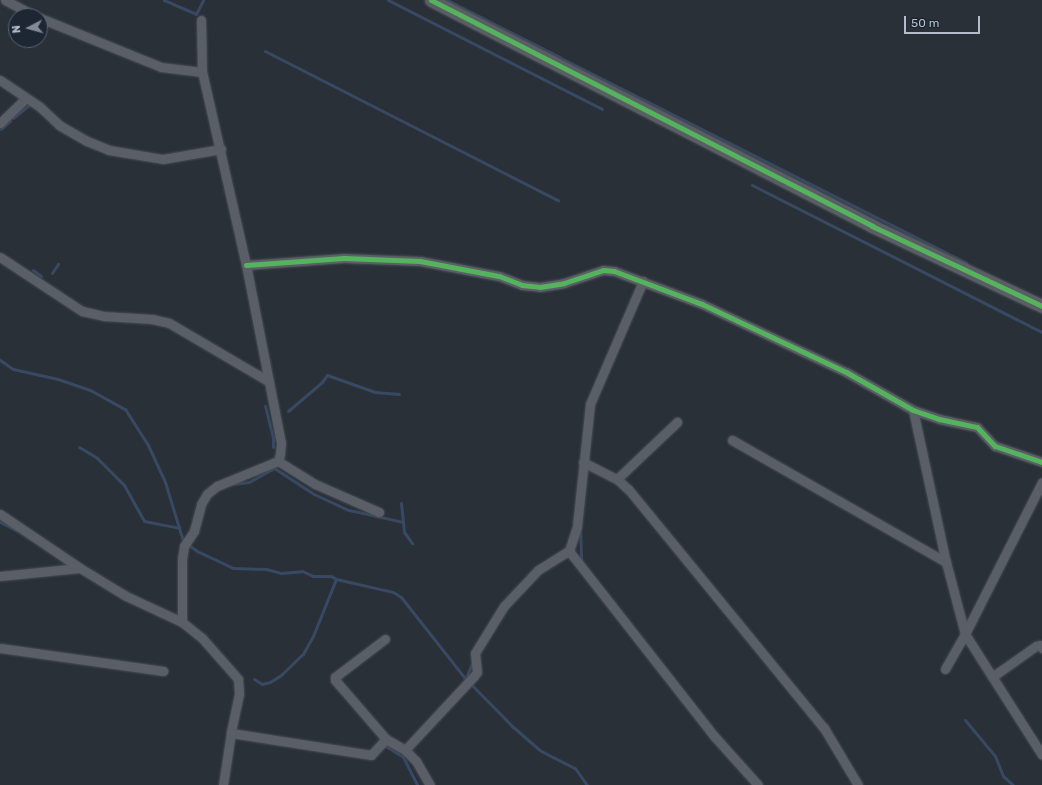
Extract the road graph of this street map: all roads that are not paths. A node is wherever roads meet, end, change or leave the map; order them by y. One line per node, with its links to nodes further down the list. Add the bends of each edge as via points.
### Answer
1 (5, 0): 3 (street)
2 (431, 0): 14 (street, via 872,226)
3 (20, 8)
4 (201, 20): 6 (street)
5 (48, 21): 6 (street, via 161,67)
6 (202, 72): 10 (street)
7 (0, 80): 8 (street)
8 (26, 98): 9 (street); 10 (street, via 59,125 87,141 129,156 163,159)
9 (0, 123)
10 (221, 149): 12 (street)
11 (0, 257): 15 (street, via 82,311 169,323)
12 (246, 265): 13 (street, via 344,258 420,261 499,276 522,285 540,287 564,283 603,270); 15 (street)
13 (643, 281): 16 (street, via 702,304 846,372); 20 (street, via 592,398)
14 (1042, 306)
15 (268, 381): 19 (street, via 280,443)
16 (913, 410): 21 (street, via 939,419 977,427 995,446); 27 (street)
17 (677, 422): 22 (street)
18 (732, 440): 27 (street)
19 (278, 461): 24 (street, via 315,484); 30 (street, via 217,486 207,494 201,504 194,531 184,546)
20 (583, 462): 22 (street); 26 (street, via 578,526)
21 (1042, 462)
22 (617, 479): 45 (street, via 629,490 824,728)
23 (1042, 482): 31 (street)
24 (379, 512)
25 (0, 514): 28 (street)
26 (569, 551): 40 (street, via 538,570 504,606 475,653 474,676); 44 (street, via 715,737)
27 (946, 562): 31 (street)
28 (80, 568): 29 (street); 30 (street, via 126,596)
29 (0, 576)
30 (182, 622): 38 (street, via 202,638 238,679 239,694)
31 (965, 634): 35 (street); 37 (street)
32 (385, 639): 39 (street, via 334,678)
33 (0, 648): 36 (street)
34 (1042, 648): 37 (street, via 1040,645 1036,646)
35 (945, 669)
36 (163, 671)
37 (992, 677): 41 (street)
38 (231, 733): 39 (street, via 371,755); 42 (street)
39 (386, 739): 40 (street)
40 (405, 750): 43 (street, via 424,773)
41 (1042, 755)
42 (223, 785)
43 (430, 785)
44 (758, 785)
45 (858, 785)

